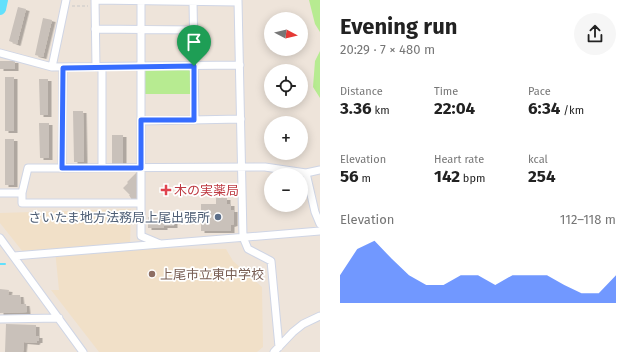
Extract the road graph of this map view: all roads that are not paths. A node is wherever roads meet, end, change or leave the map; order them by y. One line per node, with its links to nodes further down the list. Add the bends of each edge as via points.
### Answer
1 (141, 0): 2 (street); 5 (street, via 95,0); 6 (street)
2 (193, 1): 3 (street); 7 (street)
3 (238, 1): 9 (street)
4 (65, 3): 13 (street)
5 (96, 29): 6 (street); 11 (street)
6 (141, 30): 7 (street); 12 (street)
7 (194, 30): 10 (street)
8 (0, 53): 13 (street)
9 (240, 65): 10 (street); 15 (street)
10 (194, 66): 12 (street); 17 (street)
11 (99, 67): 12 (street); 14 (street); 20 (street)
12 (141, 67): 16 (street)
13 (52, 68): 14 (street)
14 (63, 68): 19 (street)
15 (241, 119): 17 (street); 18 (street)
16 (141, 120): 17 (street); 21 (street)
17 (194, 120)
18 (242, 167): 21 (street); 22 (street); 31 (street)
19 (62, 168): 20 (street); 27 (street, via 28,168)
20 (102, 168): 21 (street)
21 (141, 168): 28 (street)
22 (272, 168)
23 (320, 170): 24 (street)
24 (308, 173)
25 (308, 182): 29 (street)
26 (0, 193): 27 (street)
27 (22, 193): 28 (street, via 22,203)
28 (141, 203): 33 (street, via 141,236)
29 (320, 224)
30 (320, 231): 31 (street)
31 (243, 237): 33 (street); 39 (street, via 248,249 271,261)
32 (0, 238): 34 (street)
33 (162, 244): 35 (street)
34 (4, 247): 35 (street)
35 (14, 256): 37 (street)
36 (320, 316): 39 (street, via 303,324)
37 (59, 318): 38 (street); 40 (street)
38 (0, 319)
39 (276, 350)
40 (84, 352)

